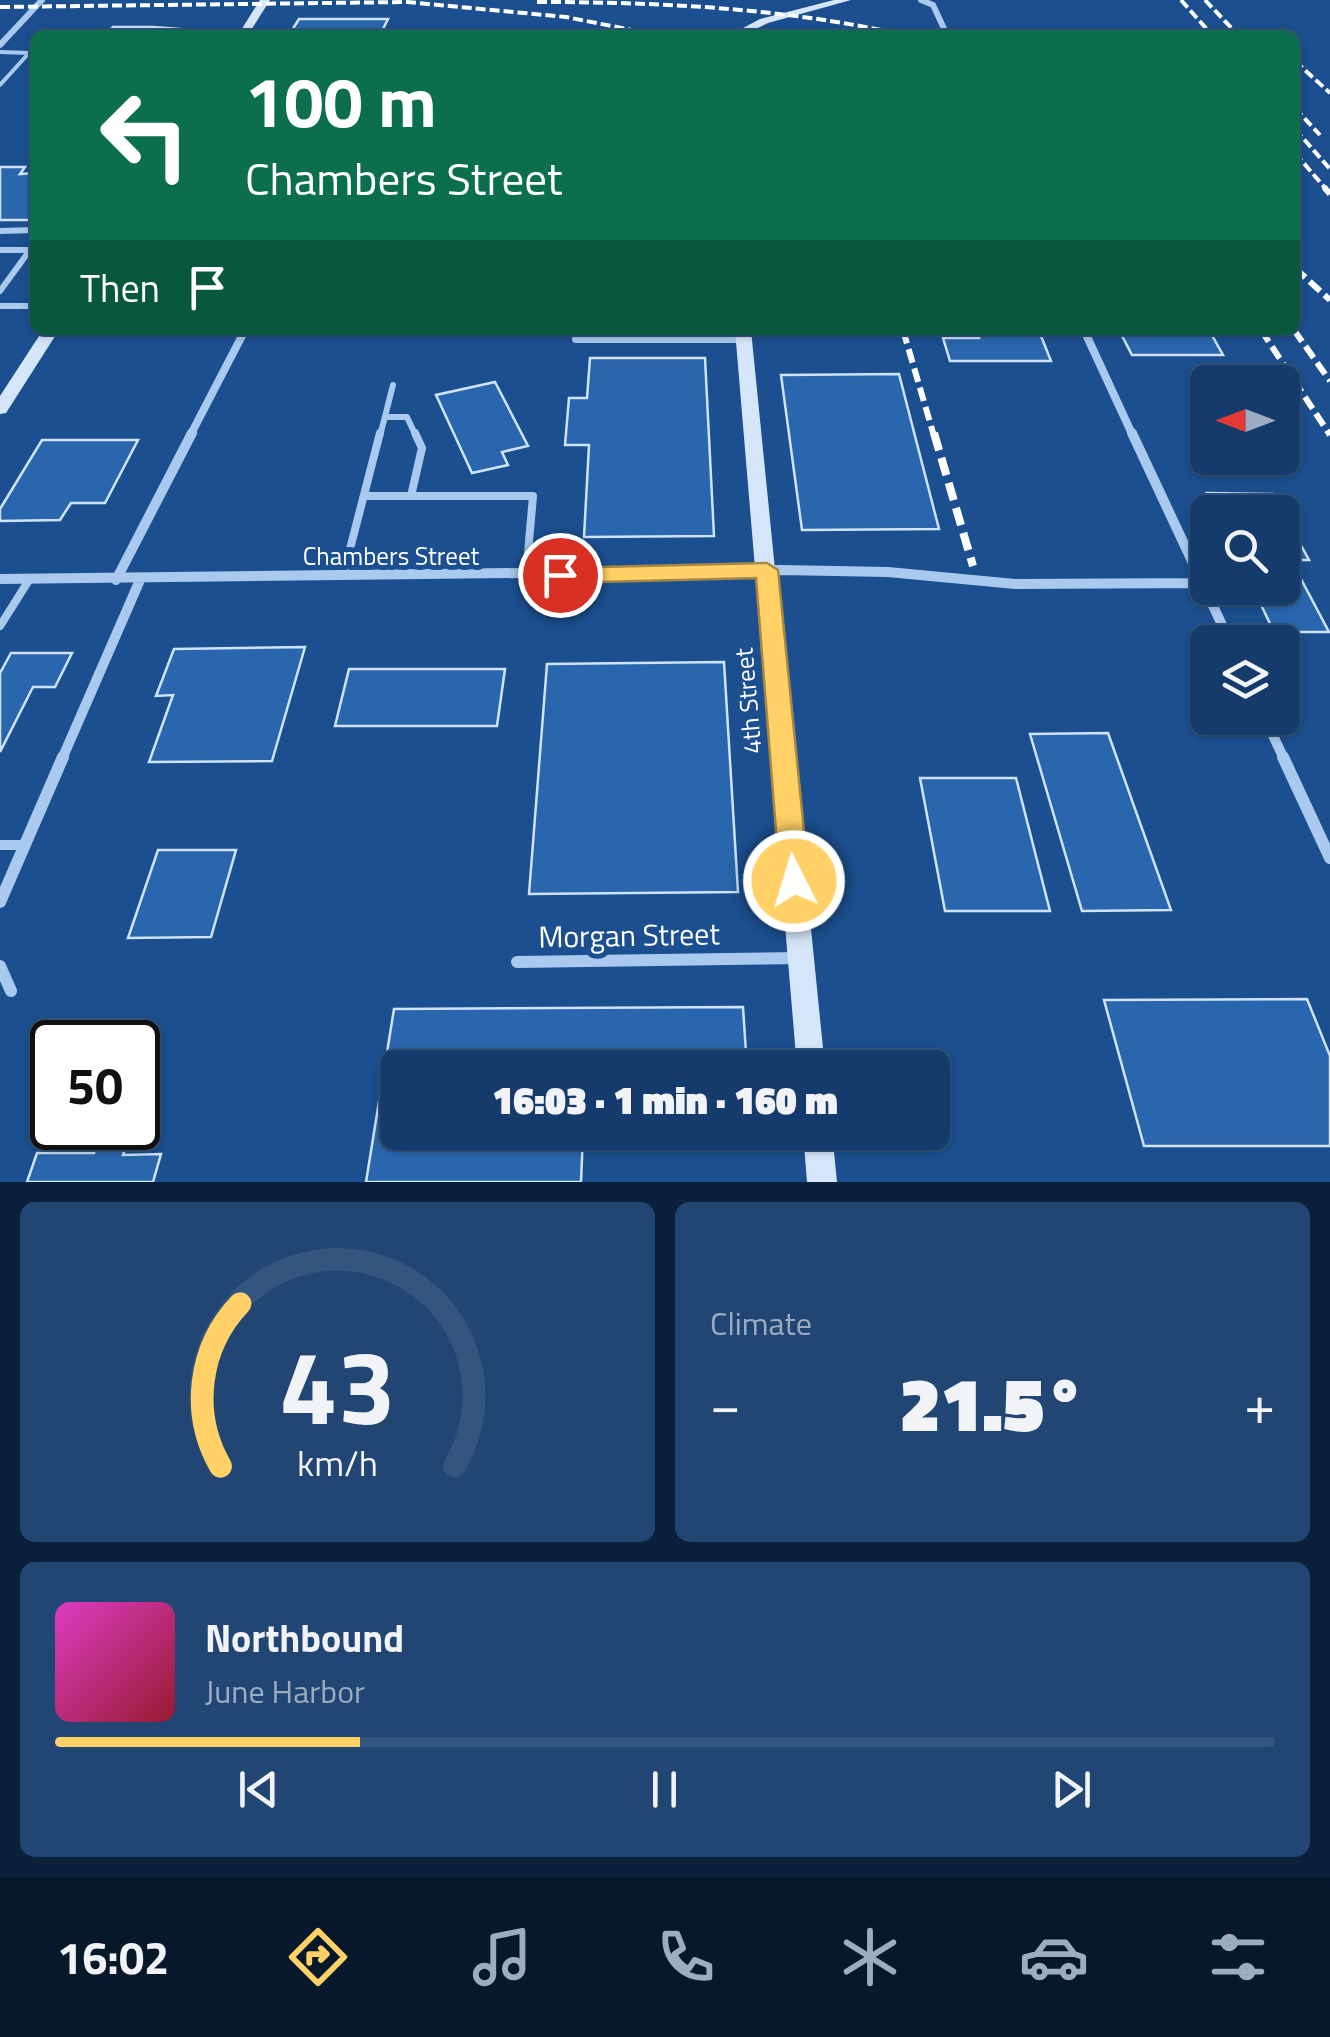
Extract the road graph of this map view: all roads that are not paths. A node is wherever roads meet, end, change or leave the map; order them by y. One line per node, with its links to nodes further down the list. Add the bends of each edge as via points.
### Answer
1 (42, 0): 8 (street)
2 (265, 0): 5 (main road)
3 (846, 0): 6 (main road)
4 (921, 0): 7 (street, via 933,6)
5 (246, 30)
6 (745, 30)
7 (945, 30)
8 (0, 48): 9 (lane, via 28,53)
9 (0, 85)
10 (0, 230): 11 (lane)
11 (30, 230)
12 (0, 250): 13 (lane, via 30,250)
13 (0, 291)
14 (0, 306): 15 (lane)
15 (30, 306)
16 (48, 335): 23 (main road)
17 (242, 335): 33 (street)
18 (710, 335): 21 (street)
19 (744, 335): 28 (main road, 4th Street)
20 (1086, 335): 27 (street)
21 (576, 339)
22 (393, 386): 24 (lane)
23 (0, 409)
24 (385, 416): 25 (lane); 26 (lane, via 407,417 422,448)
25 (364, 496): 26 (lane); 29 (lane)
26 (410, 496): 30 (lane, via 533,496)
27 (1190, 557)
28 (767, 570): 30 (street, Chambers Street); 35 (street, Chambers Street, via 1015,584); 42 (main road, 4th Street)
29 (343, 576): 30 (street, Chambers Street); 34 (street, Chambers Street)
30 (526, 576)
31 (0, 579): 32 (street, Chambers Street)
32 (29, 580): 33 (street, Chambers Street); 36 (lane)
33 (116, 580): 34 (street, Chambers Street)
34 (140, 580): 38 (street)
35 (1190, 583)
36 (0, 626)
37 (1273, 735): 40 (street)
38 (24, 845): 39 (lane); 41 (street)
39 (0, 846)
40 (1330, 858)
41 (0, 902)
42 (802, 958): 43 (street, Morgan Street); 46 (main road, 4th Street)
43 (516, 962)
44 (0, 966): 45 (street)
45 (11, 990)
46 (810, 1050)
47 (819, 1150): 48 (main road)
48 (822, 1182)

